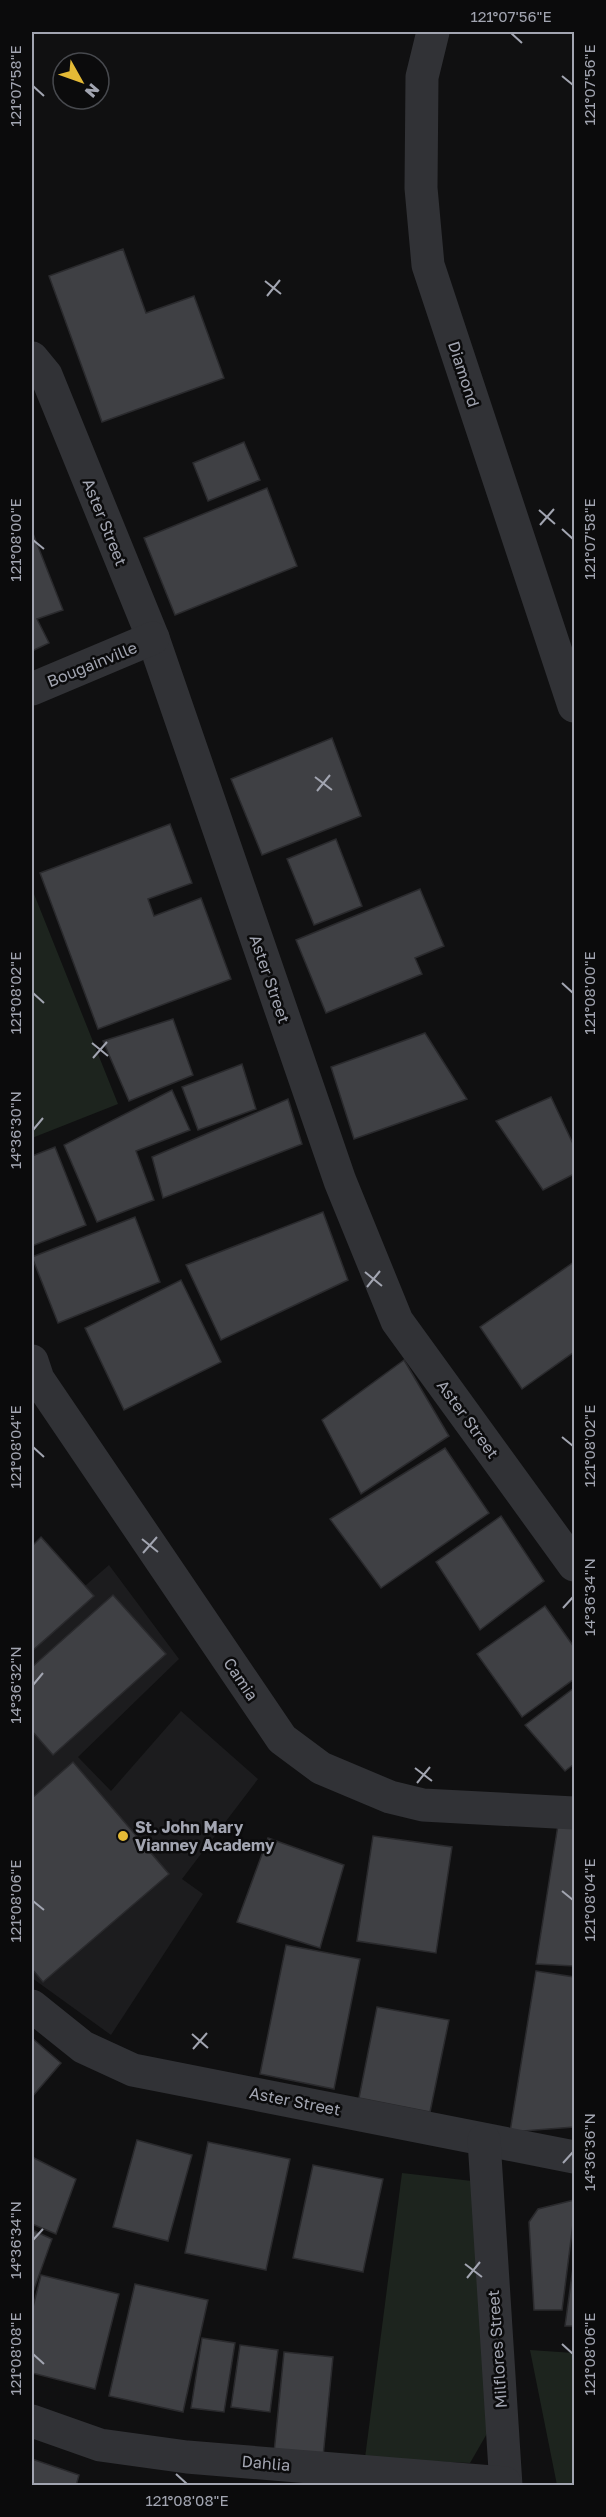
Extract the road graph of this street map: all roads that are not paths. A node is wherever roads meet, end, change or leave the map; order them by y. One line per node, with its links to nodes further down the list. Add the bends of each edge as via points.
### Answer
1 (433, 32): 5 (street, Diamond, via 422,77 421,188 428,265)
2 (32, 358): 3 (street, Aster Street, via 46,375)
3 (153, 638): 4 (street, Bougainville); 7 (street, Aster Street, via 340,1180 397,1321)
4 (32, 689)
5 (574, 706)
6 (34, 1372): 8 (street, Camia, via 282,1739 321,1768 401,1800 423,1805)
7 (574, 1564)
8 (574, 1813)
9 (32, 2006): 10 (street, Aster Street, via 83,2047 133,2070)
10 (484, 2140): 11 (street, Aster Street); 14 (street, Milflores Street)
11 (574, 2157)
12 (32, 2421): 13 (street, Dahlia)
13 (188, 2471): 14 (street, Dahlia)
14 (505, 2484)

